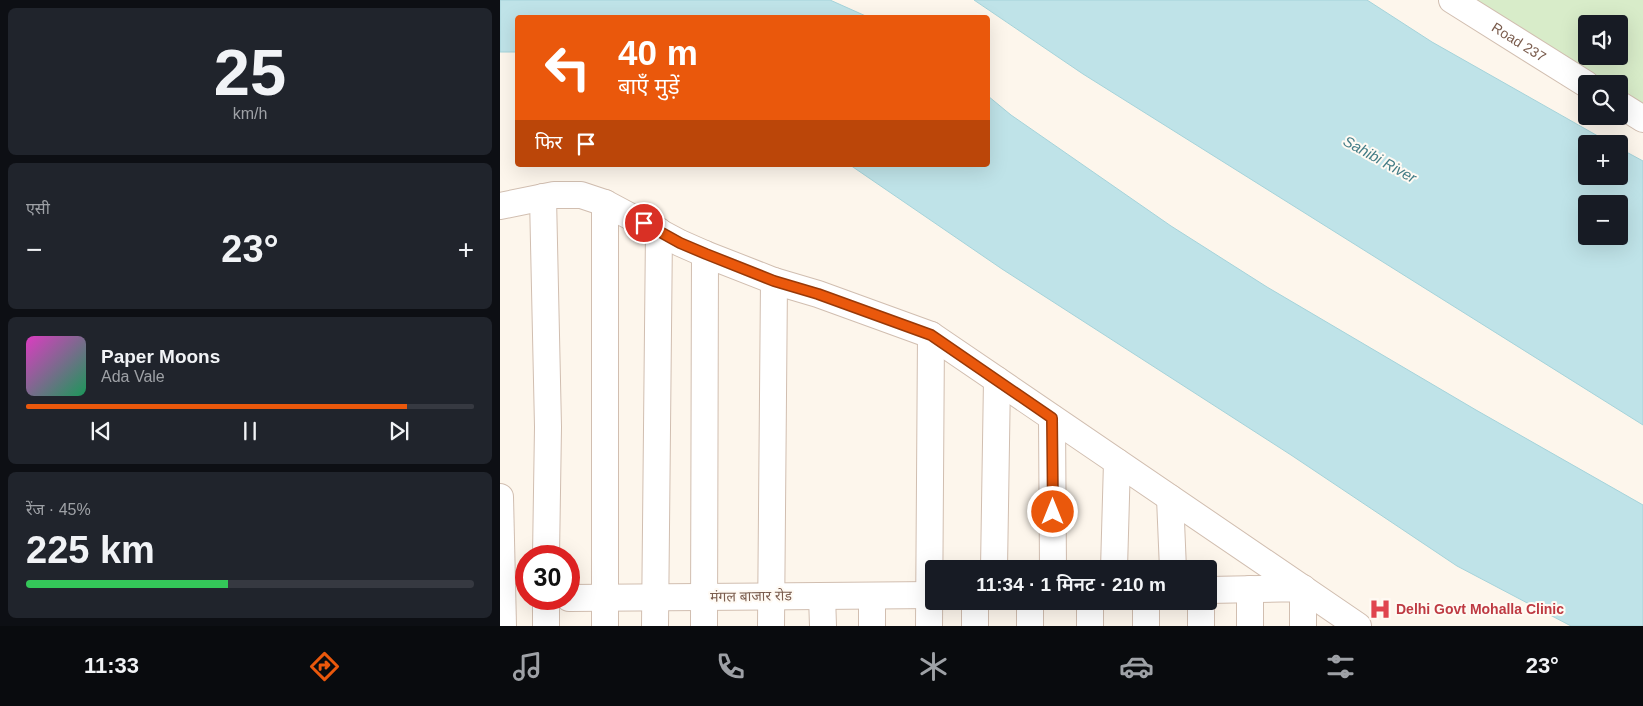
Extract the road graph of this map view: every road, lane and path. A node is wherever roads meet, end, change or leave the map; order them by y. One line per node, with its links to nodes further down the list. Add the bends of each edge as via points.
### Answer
1 (1452, 0): 2 (street, Road 237)
2 (1578, 79)
3 (1628, 110): 4 (street)
4 (1643, 119)
5 (543, 197): 6 (street, via 575,195); 7 (street); 17 (street, via 548,427)
6 (605, 204): 8 (street); 33 (street)
7 (500, 206)
8 (659, 231): 9 (street); 30 (street)
9 (706, 254): 10 (street); 31 (street)
10 (774, 281): 11 (street); 27 (street)
11 (931, 335): 12 (street); 18 (street)
12 (997, 380): 13 (street); 19 (street)
13 (1052, 418): 14 (street); 20 (street)
14 (1117, 462): 16 (street); 21 (street)
15 (500, 497): 34 (street)
16 (1170, 498): 22 (street); 23 (street)
17 (546, 545)
18 (931, 560)
19 (994, 560)
20 (1053, 560)
21 (1114, 560)
22 (1172, 560)
23 (1303, 588): 24 (street); 57 (street); 58 (street)
24 (1250, 589): 25 (street); 56 (street)
25 (1217, 590)
26 (925, 595): 29 (street, मंगल बाजार रोड)
27 (770, 596): 28 (street, मंगल बाजार रोड); 31 (street, मंगल बाजार रोड); 47 (street)
28 (822, 596): 29 (street, मंगल बाजार रोड); 48 (street)
29 (872, 596): 49 (street)
30 (654, 597): 31 (street, मंगल बाजार रोड); 33 (street, मंगल बाजार रोड); 45 (street)
31 (703, 597): 46 (street)
32 (580, 598): 33 (street, मंगल बाजार रोड)
33 (605, 598): 44 (street)
34 (510, 599): 42 (street)
35 (546, 610): 43 (street)
36 (930, 610): 50 (street)
37 (975, 610): 51 (street)
38 (1030, 610): 52 (street)
39 (1090, 610): 53 (street)
40 (1146, 610): 54 (street)
41 (1201, 610): 55 (street)
42 (503, 626)
43 (546, 626)
44 (605, 626)
45 (655, 626)
46 (704, 626)
47 (771, 626)
48 (823, 626)
49 (872, 626)
50 (929, 626)
51 (975, 626)
52 (1030, 626)
53 (1090, 626)
54 (1146, 626)
55 (1201, 626)
56 (1250, 626)
57 (1303, 626)
58 (1358, 626)

